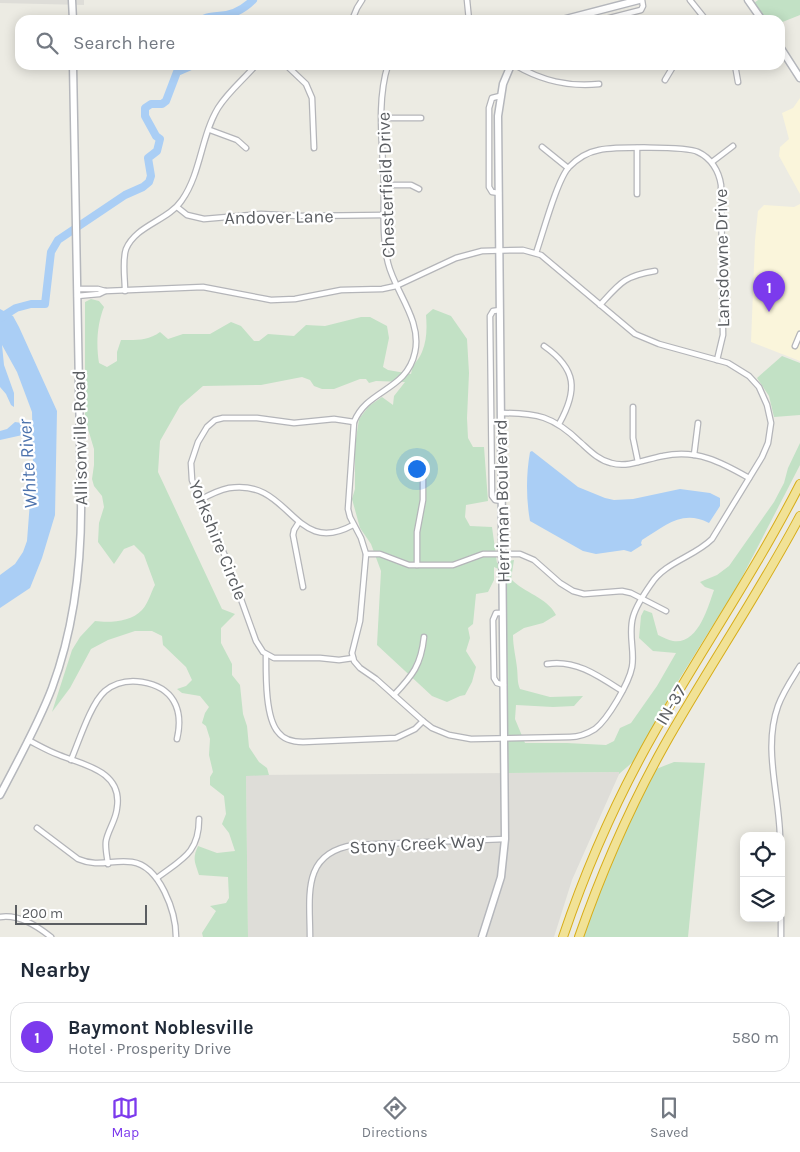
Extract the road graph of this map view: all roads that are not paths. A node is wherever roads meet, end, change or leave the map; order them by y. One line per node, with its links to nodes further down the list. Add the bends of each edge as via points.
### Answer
1 (72, 0): 7 (street)
2 (362, 0): 8 (street)
3 (467, 0): 9 (street)
4 (641, 0): 10 (street); 11 (street, via 641,10)
5 (690, 0): 12 (street)
6 (748, 0): 13 (street)
7 (73, 15)
8 (354, 15)
9 (468, 15)
10 (582, 15)
11 (622, 15)
12 (702, 15)
13 (758, 15)
14 (785, 55): 23 (street)
15 (73, 70): 47 (street, Allisonville Road)
16 (252, 70): 29 (street, via 218,108)
17 (291, 70): 33 (street, via 306,84 312,98)
18 (387, 70): 27 (street, Chesterfield Drive)
19 (509, 70): 42 (street, Herriman Boulevard, via 500,96 498,116)
20 (524, 70): 26 (street, via 558,83)
21 (671, 70): 24 (street)
22 (736, 70): 25 (street)
23 (799, 78)
24 (665, 80)
25 (738, 82)
26 (599, 84)
27 (382, 118): 28 (street); 37 (street, Chesterfield Drive)
28 (421, 118)
29 (210, 130): 32 (street, via 237,140); 40 (street, via 191,183)
30 (733, 146): 35 (street)
31 (542, 147): 36 (street)
32 (246, 148)
33 (314, 148)
34 (637, 148): 35 (street, via 689,149); 36 (street, via 599,150 583,156); 39 (street)
35 (712, 162): 53 (street, Lansdowne Drive, via 721,185 723,335)
36 (568, 168): 43 (street)
37 (384, 185): 38 (street, via 411,185); 41 (street, Chesterfield Drive)
38 (419, 189)
39 (637, 194)
40 (177, 207): 41 (street, Andover Lane, via 187,215 204,219 262,214); 46 (street, via 131,240 125,254)
41 (384, 215): 45 (street, Chesterfield Drive, via 386,253)
42 (499, 250): 43 (street); 45 (street, via 464,255); 49 (street, Herriman Boulevard)
43 (536, 253): 48 (street, via 555,265)
44 (655, 271): 48 (street, via 622,282)
45 (396, 286): 46 (street, via 277,300 203,288); 56 (street, Chesterfield Drive, via 414,326 416,351 403,376 366,404)
46 (125, 291): 47 (street)
47 (77, 292): 85 (street, Allisonville Road, via 79,571 62,658 48,699)
48 (600, 305): 53 (street, via 627,329 645,339)
49 (500, 310): 55 (street, Herriman Boulevard); 65 (street, via 492,312 490,326 492,496)
50 (800, 334): 52 (street)
51 (544, 346): 58 (street, via 564,364 572,385 570,401)
52 (795, 346)
53 (717, 360): 62 (street, via 739,368 754,381 761,390 769,413 768,443)
54 (634, 408): 60 (street, via 633,438)
55 (501, 413): 58 (street, via 532,414); 65 (street, Herriman Boulevard)
56 (354, 422): 64 (street, Yorkshire Circle, via 334,418 294,423 238,417 215,420 201,435 192,459 190,470); 68 (street, via 348,505)
57 (698, 423): 59 (street)
58 (559, 424): 60 (street, via 604,461 621,465)
59 (694, 455): 60 (street, via 664,455); 62 (street, via 720,462)
60 (638, 462)
61 (423, 464): 71 (street)
62 (749, 478): 73 (street, via 712,539 661,571)
63 (800, 484): 100 (highway, IN-37, via 747,581 643,753 605,829)
64 (200, 500): 67 (street, via 224,489 249,488 275,499); 76 (street, Yorkshire Circle, via 228,563 256,641)
65 (502, 501): 69 (street, Herriman Boulevard)
66 (800, 516): 101 (highway, IN-37, via 651,771 609,858)
67 (299, 522): 68 (street, via 314,532 325,534); 72 (street, via 293,535)
68 (353, 525): 70 (street)
69 (502, 553): 71 (street, via 480,555 456,564); 73 (street, via 520,554 534,560 568,588 579,592 626,592); 83 (street, Herriman Boulevard)
70 (366, 554): 71 (street, via 380,554); 77 (street)
71 (417, 565)
72 (303, 587)
73 (642, 598): 74 (street); 80 (street, via 632,621 632,666)
74 (666, 611)
75 (424, 637): 81 (street, via 419,663)
76 (266, 655): 77 (street, via 274,658); 82 (street, via 271,718 278,732 288,740 396,738 415,729)
77 (354, 658): 81 (street, via 360,668)
78 (546, 664): 80 (street, via 557,662 580,667)
79 (800, 666): 90 (street, via 781,697 773,726 772,758)
80 (622, 690): 83 (street, via 600,724 586,734)
81 (394, 695): 82 (street)
82 (422, 721): 83 (street, via 457,738)
83 (504, 738): 91 (street, Herriman Boulevard)
84 (177, 739): 86 (street, via 180,719 170,696 152,684 125,682 109,688 100,696)
85 (28, 740): 86 (street); 87 (street, Allisonville Road)
86 (71, 760): 92 (street, via 100,770 115,789 118,808 106,841)
87 (0, 795)
88 (199, 818): 93 (street, via 199,834 194,847)
89 (37, 828): 92 (street, via 78,859)
90 (780, 832)
91 (506, 839): 98 (street, Stony Creek Way, via 338,848 322,859 313,874); 99 (street, Herriman Boulevard, via 501,877)
92 (108, 864): 93 (street, via 135,862)
93 (157, 878): 97 (street, via 173,917)
94 (0, 917): 96 (street, via 18,918)
95 (781, 922): 102 (street)
96 (51, 937)
97 (176, 937)
98 (310, 937)
99 (482, 937)
100 (563, 937)
101 (579, 937)
102 (781, 937)

